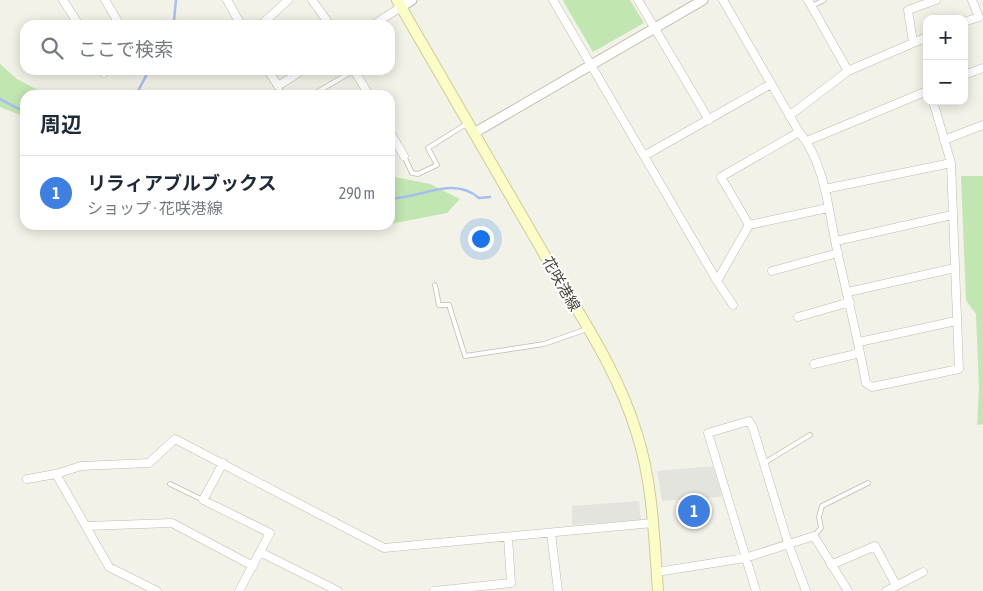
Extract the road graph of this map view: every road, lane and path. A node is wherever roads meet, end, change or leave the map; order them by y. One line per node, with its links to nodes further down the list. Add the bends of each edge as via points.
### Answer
1 (63, 0): 16 (street)
2 (105, 0): 17 (street)
3 (228, 0): 18 (street)
4 (288, 0): 19 (street)
5 (312, 0): 20 (street)
6 (412, 0): 14 (street)
7 (553, 0): 26 (street)
8 (638, 0): 23 (street)
9 (703, 0): 23 (street)
10 (722, 0): 34 (street)
11 (824, 0): 15 (lane)
12 (936, 0): 25 (street, via 908,10)
13 (972, 0): 22 (street, via 979,17)
14 (399, 3): 21 (street); 43 (main road, 花咲港線)
15 (810, 3): 28 (street)
16 (76, 20)
17 (117, 20)
18 (238, 20)
19 (266, 20)
20 (326, 20)
21 (379, 20)
22 (968, 21)
23 (655, 29): 26 (street); 42 (street)
24 (923, 38): 25 (street)
25 (913, 42): 28 (street)
26 (591, 66): 46 (street); 51 (street)
27 (983, 68): 29 (street)
28 (848, 71): 41 (street)
29 (968, 74)
30 (271, 75): 35 (street)
31 (295, 75): 35 (street)
32 (346, 75): 37 (lane)
33 (357, 75): 38 (street)
34 (771, 84): 41 (street); 42 (street)
35 (278, 86): 36 (lane)
36 (280, 90)
37 (320, 90)
38 (366, 90)
39 (923, 93): 49 (street)
40 (933, 105): 47 (street)
41 (789, 116): 45 (street)
42 (708, 120): 51 (street)
43 (468, 123): 46 (main road, 花咲港線); 50 (lane, via 428,148 436,165 418,174 412,173)
44 (983, 125): 47 (street)
45 (799, 132): 49 (street); 56 (street, via 721,177)
46 (474, 133): 68 (main road, 花咲港線)
47 (944, 140): 52 (street)
48 (395, 141): 50 (street)
49 (807, 141): 53 (street)
50 (404, 156)
51 (644, 156): 61 (street)
52 (951, 163): 53 (street); 55 (street)
53 (825, 189): 54 (street)
54 (828, 208): 56 (street); 57 (street)
55 (952, 215): 57 (street); 59 (street)
56 (749, 226): 61 (street)
57 (836, 241): 58 (street)
58 (838, 253): 60 (street); 63 (street)
59 (955, 268): 63 (street); 67 (street)
60 (772, 271)
61 (717, 281): 65 (street)
62 (435, 284): 68 (lane, via 439,305 450,305 465,356 544,344)
63 (848, 292): 64 (street)
64 (850, 302): 66 (street); 69 (street)
65 (733, 305)
66 (798, 317)
67 (956, 321): 69 (street); 70 (street, via 958,368 872,387 866,383)
68 (588, 329): 80 (main road, 花咲港線, via 626,400 638,435 648,478)
69 (859, 342): 70 (street)
70 (860, 353): 71 (street)
71 (814, 364)
72 (810, 435): 74 (lane)
73 (223, 463): 75 (street, via 175,439 149,462 81,466); 79 (street); 84 (street, via 384,548)
74 (764, 463): 85 (street); 87 (street, via 748,421 708,433)
75 (56, 474): 76 (street); 81 (street)
76 (27, 479)
77 (868, 483): 83 (lane, via 822,506 821,528)
78 (170, 484): 79 (lane)
79 (203, 500): 86 (street, via 270,533)
80 (653, 523): 82 (street); 90 (main road, 花咲港線)
81 (86, 526): 89 (street, via 172,523); 93 (street, via 109,567)
82 (551, 533): 84 (street); 97 (street)
83 (814, 536): 85 (street); 88 (street)
84 (508, 537): 96 (street, via 511,583)
85 (788, 543): 87 (street); 100 (street)
86 (260, 552): 89 (street); 95 (street)
87 (745, 558): 90 (street); 99 (street)
88 (831, 565): 92 (street, via 875,546); 101 (street)
89 (253, 566): 94 (street)
90 (656, 572): 98 (main road, 花咲港線)
91 (923, 572): 92 (street)
92 (896, 586): 102 (street)
93 (157, 591)
94 (240, 591)
95 (338, 591)
96 (434, 591)
97 (558, 591)
98 (658, 591)
99 (756, 591)
100 (806, 591)
101 (848, 591)
102 (886, 591)

